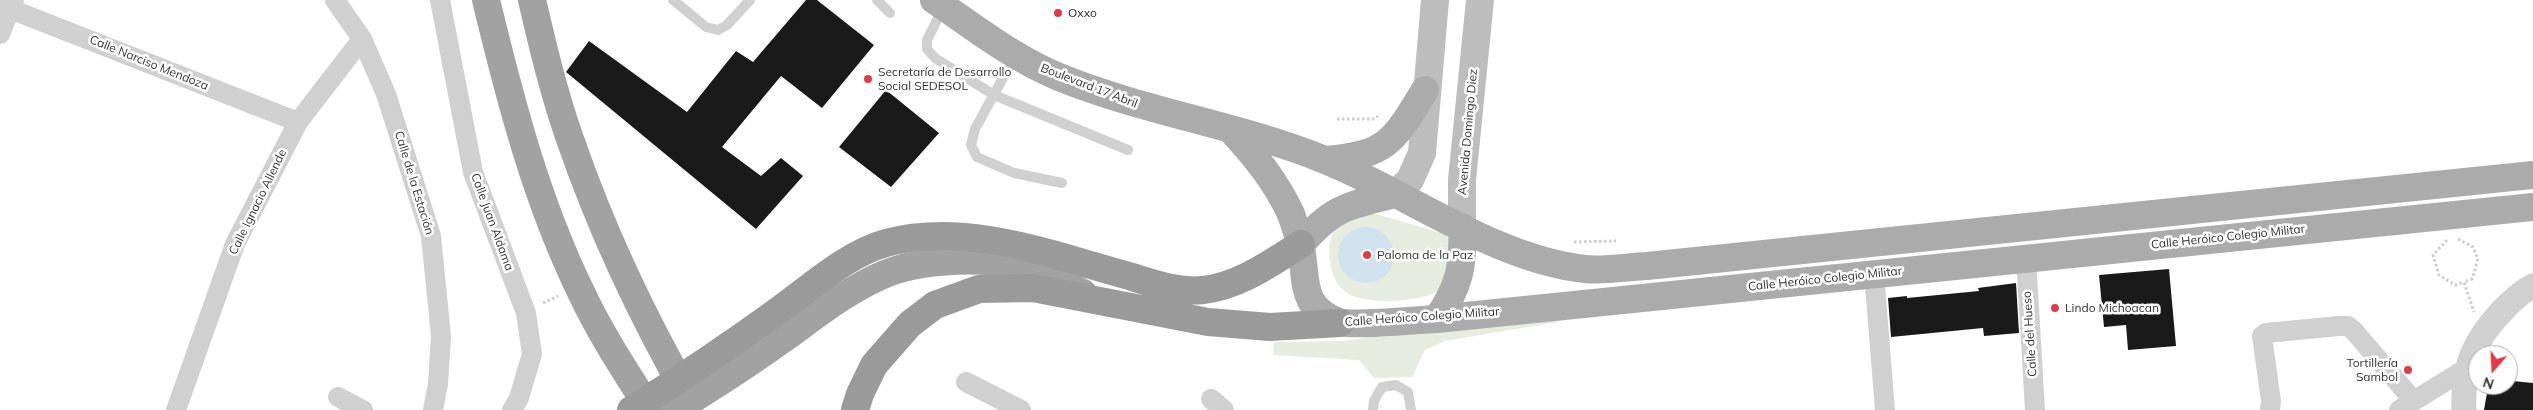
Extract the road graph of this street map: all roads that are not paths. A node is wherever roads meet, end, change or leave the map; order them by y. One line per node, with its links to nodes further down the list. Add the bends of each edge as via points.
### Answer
1 (335, 0): 14 (street, Calle de la Estación)
2 (440, 0): 42 (street, Calle Juan Aldama, via 473,172 526,313 532,354 519,398)
3 (486, 0): 37 (highway, via 506,84 550,218 581,293)
4 (532, 0): 44 (highway, via 570,139 627,278 671,369)
5 (673, 0): 6 (lane, via 706,27 718,30 727,25)
6 (750, 0)
7 (877, 0): 12 (lane)
8 (1435, 0): 16 (main road)
9 (1480, 0): 26 (main road, Avenida Domingo Diez, via 1462,180)
10 (939, 3): 15 (main road, Boulevard 17 Abril); 17 (lane, via 927,40 928,49 936,58)
11 (8, 4): 13 (street); 18 (street, Calle Narciso Mendoza)
12 (890, 13)
13 (0, 34)
14 (362, 39): 18 (street, Calle Ignacio Allende); 41 (street, Calle de la Estación, via 386,94 431,236 441,336)
15 (1016, 55): 17 (lane); 19 (main road, Boulevard 17 Abril, via 1058,76 1141,106)
16 (1425, 90): 21 (main road, via 1409,117 1384,145 1365,155); 24 (main road, via 1422,153 1410,180)
17 (994, 95): 20 (lane); 23 (lane, via 975,129 971,145 977,157 1014,173)
18 (298, 122): 39 (street, Calle Ignacio Allende, via 234,244)
19 (1230, 128): 21 (main road, Boulevard 17 Abril); 27 (main road, via 1264,166 1291,215)
20 (1128, 150)
21 (1326, 160): 24 (main road, Boulevard 17 Abril)
22 (2533, 175): 26 (main road, via 1647,266 1586,269 1555,263 1504,246)
23 (1062, 184)
24 (1395, 194): 26 (main road); 27 (main road, via 1338,210 1320,222)
25 (2533, 207): 28 (main road, Calle Heróico Colegio Militar)
26 (1462, 227): 32 (main road, Avenida Domingo Diez, via 1459,279)
27 (1301, 244): 33 (main road, Calle Heróico Colegio Militar, via 1304,284 1309,298 1319,310); 37 (highway, via 1240,280 1201,290 1168,287 1014,243 965,237 924,237 886,243 856,254 716,355)
28 (2026, 257): 29 (main road, Calle Heróico Colegio Militar); 50 (street, Calle del Hueso)
29 (1874, 273): 32 (main road, Calle Heróico Colegio Militar); 49 (street)
30 (2533, 286): 34 (street, via 2521,292 2481,334)
31 (1100, 302): 33 (highway, via 1208,322 1270,327); 43 (highway, via 1049,277 1012,264 972,261 927,264 887,273 852,290 732,376); 45 (highway, via 1033,288 979,289 935,305 910,324 874,365)
32 (1437, 319): 33 (main road, Calle Heróico Colegio Militar)
33 (1340, 323)
34 (2467, 368): 38 (street); 52 (street)
35 (966, 382): 46 (street)
36 (338, 397): 40 (street)
37 (640, 404)
38 (2406, 405): 51 (street, via 2354,331 2348,326 2339,326 2266,332 2262,336)
39 (176, 410)
40 (363, 410)
41 (433, 410)
42 (512, 410)
43 (675, 410)
44 (696, 410)
45 (855, 410)
46 (1021, 410)
47 (1373, 410): 48 (lane, via 1382,387 1396,385 1408,392)
48 (1411, 410)
49 (1885, 410)
50 (2035, 410)
51 (2270, 410)
52 (2464, 410)

